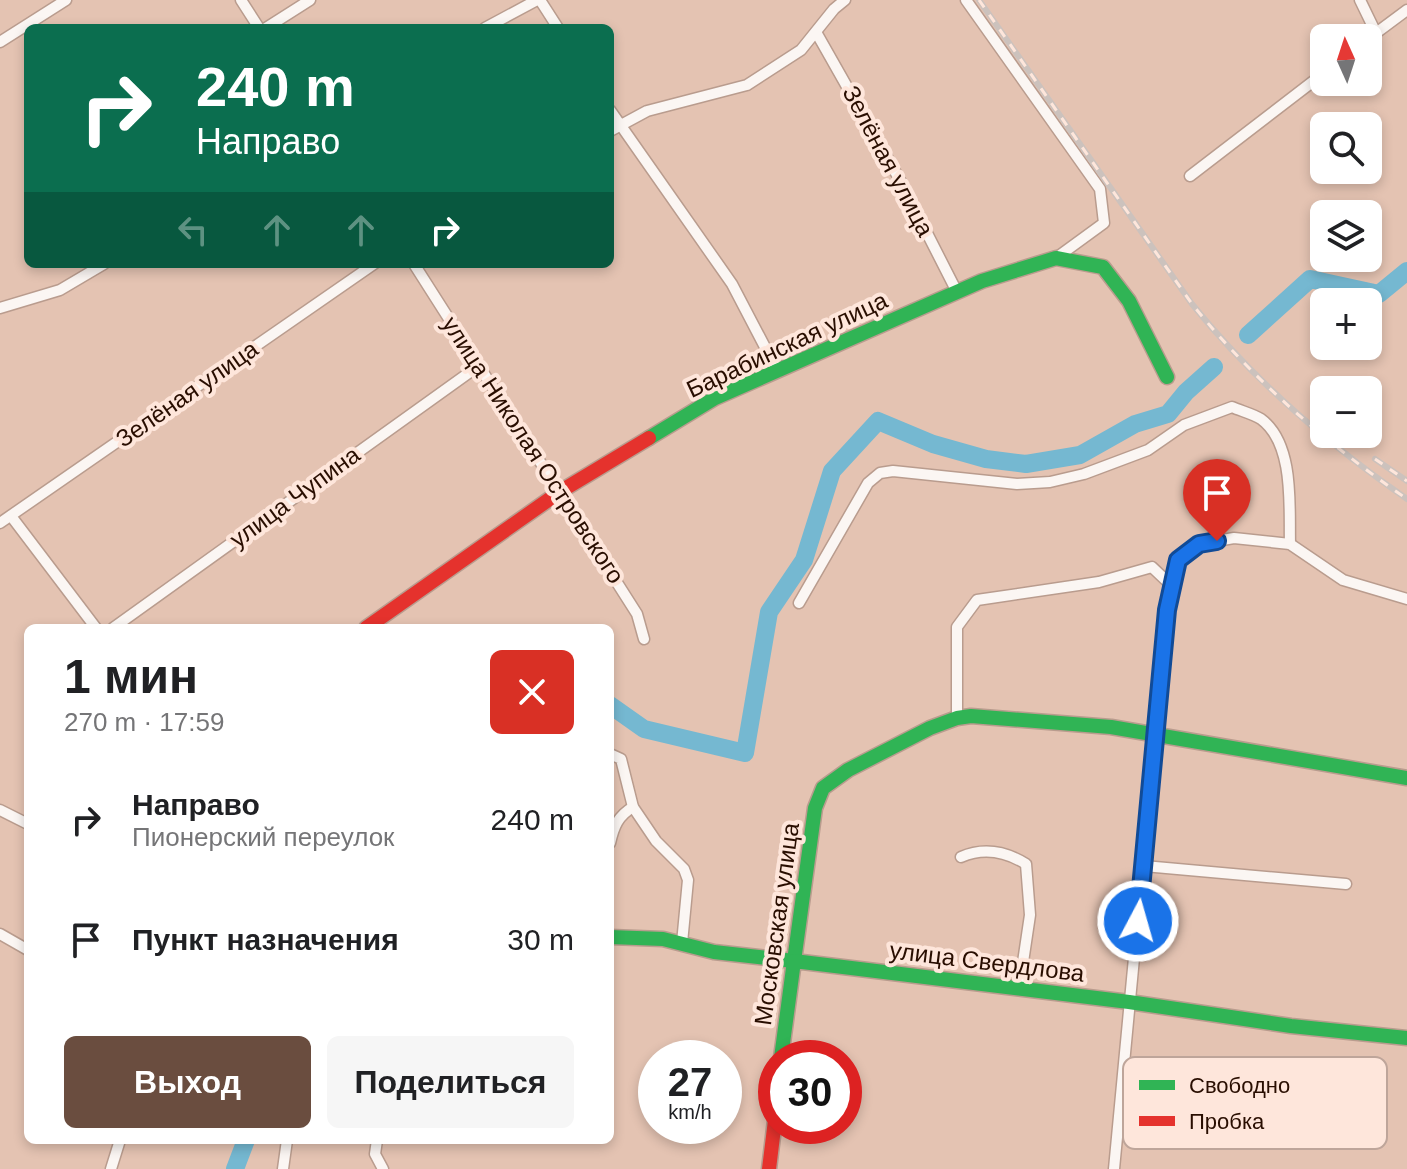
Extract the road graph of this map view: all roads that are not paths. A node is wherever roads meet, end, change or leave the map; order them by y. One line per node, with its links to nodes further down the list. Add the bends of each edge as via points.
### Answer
1 (66, 0): 9 (street)
2 (241, 0): 10 (street)
3 (310, 0): 11 (street)
4 (539, 0): 12 (street); 13 (street)
5 (845, 0): 17 (street)
6 (966, 0): 22 (street, via 1100,189 1104,223)
7 (1360, 0): 14 (street)
8 (1407, 10): 16 (street)
9 (28, 24)
10 (256, 24)
11 (272, 24)
12 (493, 24)
13 (555, 24)
14 (1368, 24)
15 (24, 27): 18 (street)
16 (1382, 29)
17 (816, 32): 20 (street, via 801,50 747,85 647,111); 26 (street, Зелёная улица)
18 (0, 42)
19 (1310, 84): 21 (street)
20 (615, 129): 29 (street, via 693,224)
21 (1190, 176)
22 (1056, 258): 26 (street, Барабинская улица); 30 (street, Барабинская улица, via 1103,267 1129,301)
23 (97, 268): 27 (street, via 60,290)
24 (368, 268): 32 (street, Зелёная улица)
25 (416, 268): 28 (street, улица Николая Островского)
26 (957, 292): 29 (street, Барабинская улица)
27 (0, 308)
28 (477, 367): 31 (street, улица Николая Островского); 39 (street, улица Чупина)
29 (778, 372): 31 (street, Барабинская улица, via 715,398)
30 (1167, 377)
31 (561, 491): 40 (street, Барабинская улица); 41 (street, улица Николая Островского, via 637,614)
32 (11, 516): 33 (street, Зелёная улица); 38 (street)
33 (0, 523)
34 (1290, 544): 35 (street, via 1234,538 1199,544 1178,560); 36 (street, via 1343,580); 37 (street, via 1287,467 1277,441 1262,419 1232,407 1184,425 1148,450 1050,482 880,473 868,483)
35 (1172, 586): 42 (street, via 1152,567 1099,582 977,600 957,627); 43 (street)
36 (1407, 599)
37 (799, 603)
38 (93, 624)
39 (119, 624)
40 (372, 624)
41 (644, 639)
42 (957, 717): 43 (street, via 1068,722); 57 (street, Московская улица, via 824,786 818,796)
43 (1156, 735): 45 (street); 51 (street)
44 (614, 756): 46 (street, via 621,759)
45 (1407, 778)
46 (633, 807): 49 (street); 55 (street, via 688,880)
47 (0, 810): 48 (street)
48 (24, 822)
49 (614, 830)
50 (961, 857): 58 (street, via 985,850 1026,864 1030,915)
51 (1144, 866): 52 (street); 59 (street)
52 (1346, 884)
53 (0, 934): 56 (street)
54 (614, 937): 55 (street, улица Свердлова)
55 (682, 943): 57 (street, улица Свердлова)
56 (24, 948)
57 (794, 961): 58 (street, улица Свердлова); 61 (street, Московская улица)
58 (1019, 989): 59 (street, улица Свердлова)
59 (1129, 1002): 60 (street, улица Свердлова); 62 (street)
60 (1407, 1038)
61 (783, 1040)
62 (1124, 1057)
63 (1123, 1069): 72 (street)
64 (119, 1144): 68 (street)
65 (286, 1144): 69 (street)
66 (376, 1144): 70 (street)
67 (772, 1144): 71 (street)
68 (111, 1169)
69 (283, 1169)
70 (383, 1169)
71 (769, 1169)
72 (1114, 1169)

